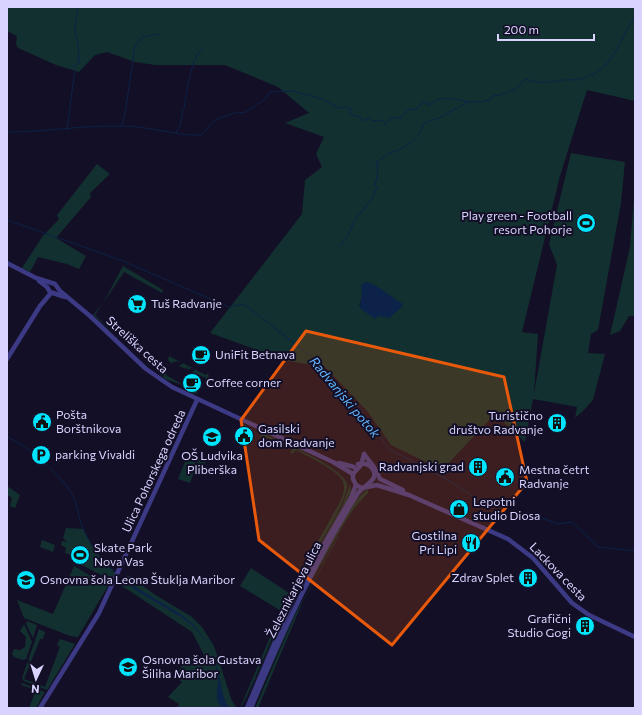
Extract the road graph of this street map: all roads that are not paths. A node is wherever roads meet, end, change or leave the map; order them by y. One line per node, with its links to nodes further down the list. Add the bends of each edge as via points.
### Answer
1 (7, 263): 3 (street, Streliška cesta, via 36,278)
2 (57, 287): 3 (street); 3 (street, Streliška cesta, via 55,284); 4 (street, Streliška cesta)
3 (50, 289): 4 (street, Streliška cesta); 5 (street)
4 (67, 297): 6 (street, Streliška cesta, via 146,369 172,387)
5 (7, 359)
6 (198, 400): 7 (street); 18 (street, Ulica Pohorskega odreda, via 96,618)
7 (333, 462): 9 (street); 9 (street)
8 (370, 465): 9 (street); 9 (street, via 364,454); 10 (street)
9 (355, 468): 12 (street)
10 (375, 474): 11 (street); 14 (street, via 380,482); 15 (street)
11 (372, 484): 13 (street); 14 (street)
12 (355, 485): 13 (street); 16 (street)
13 (364, 488): 16 (street)
14 (401, 492): 15 (street, Lackova cesta)
15 (409, 495): 17 (street, Lackova cesta, via 514,542 533,558 572,603 589,615)
16 (350, 505): 19 (street, Železnikarjeva ulica, via 296,593); 20 (street, Železnikarjeva ulica, via 299,596)
17 (635, 636)
18 (40, 708)
19 (246, 708)
20 (251, 708)

